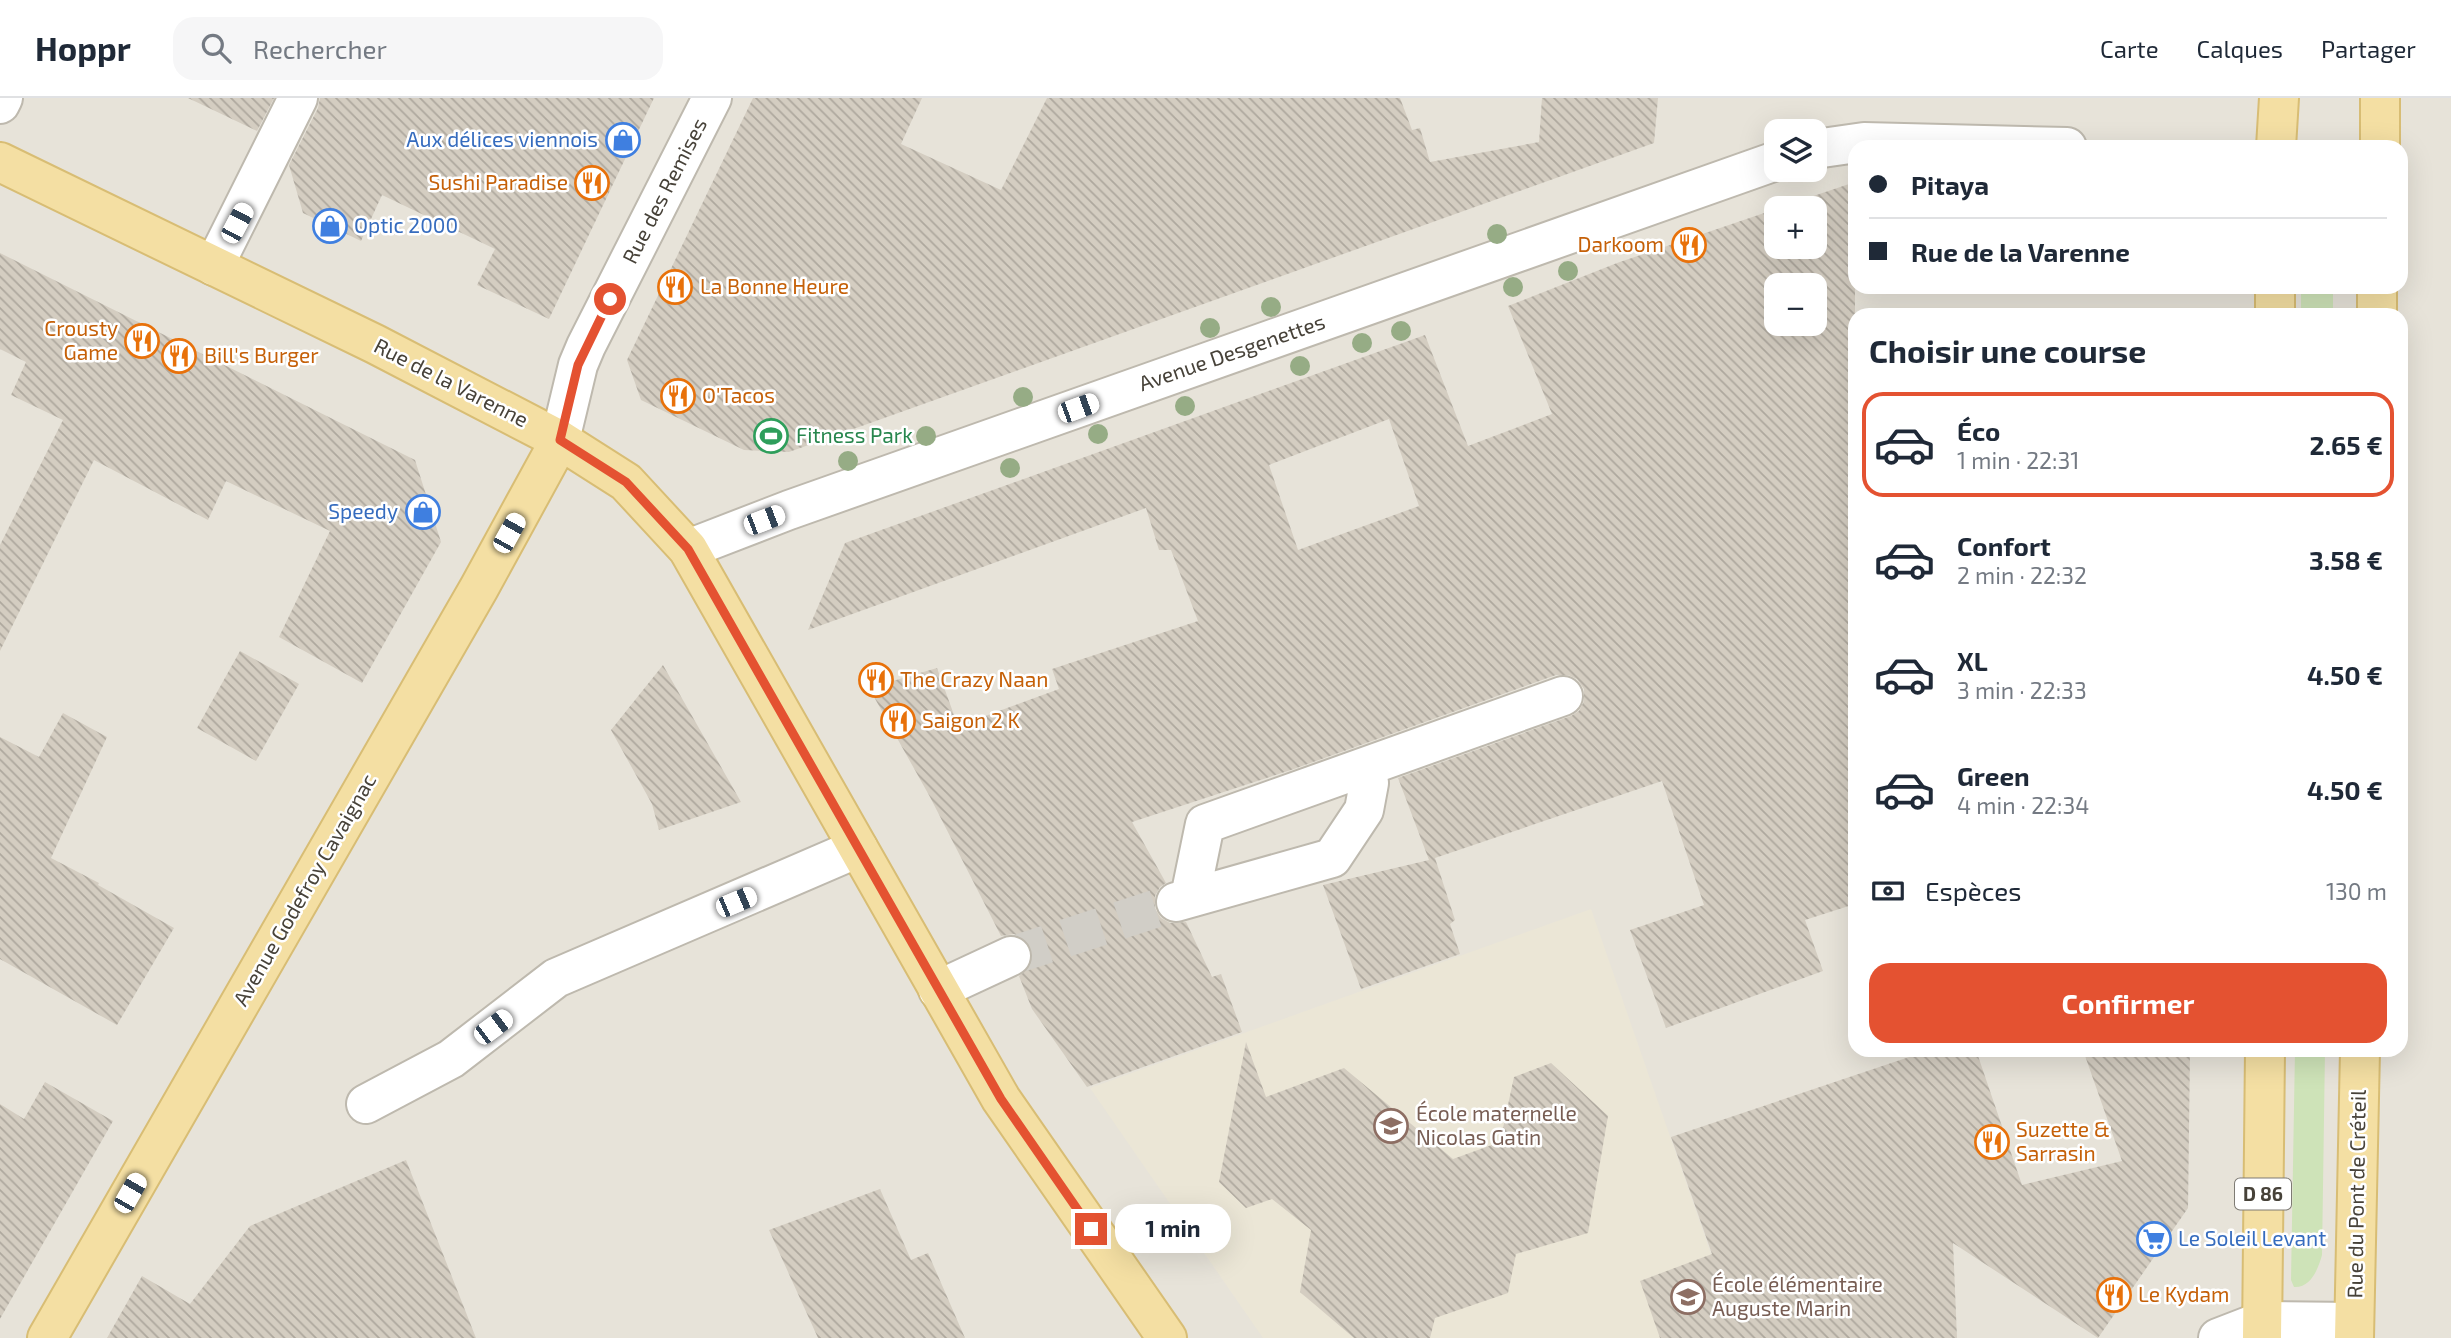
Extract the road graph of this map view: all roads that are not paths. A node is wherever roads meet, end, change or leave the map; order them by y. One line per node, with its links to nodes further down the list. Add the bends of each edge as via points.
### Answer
1 (3, 98): 6 (street)
2 (298, 98): 13 (street)
3 (712, 98): 14 (street, Rue des Remises, via 586,346)
4 (2279, 98): 7 (main road)
5 (2380, 98): 8 (main road)
6 (0, 104)
7 (2276, 140)
8 (2380, 140)
9 (1848, 144): 10 (street)
10 (1827, 147)
11 (0, 162): 13 (main road, Rue de la Varenne)
12 (1764, 165): 15 (street, Avenue Desgenettes)
13 (214, 266): 14 (main road, Rue de la Varenne)
14 (560, 440): 15 (main road, Rue de la Varenne, via 626,482); 26 (main road, Avenue Godefroy Cavaignac)
15 (688, 549): 18 (main road, Rue de la Varenne)
16 (1563, 696): 17 (street, via 1205,824 1183,899 1332,858 1364,810)
17 (1369, 783)
18 (858, 848): 20 (main road, Rue de la Varenne); 23 (street, via 556,978 451,1059)
19 (1011, 956): 20 (street)
20 (938, 990): 27 (main road, Rue de la Varenne, via 1001,1099)
21 (2264, 1057): 24 (main road, D 86)
22 (2360, 1057): 25 (main road, Rue du Pont de Créteil)
23 (366, 1104)
24 (2262, 1330): 25 (street); 28 (street)
25 (2354, 1330)
26 (47, 1338)
27 (1167, 1338)
28 (2218, 1338)

